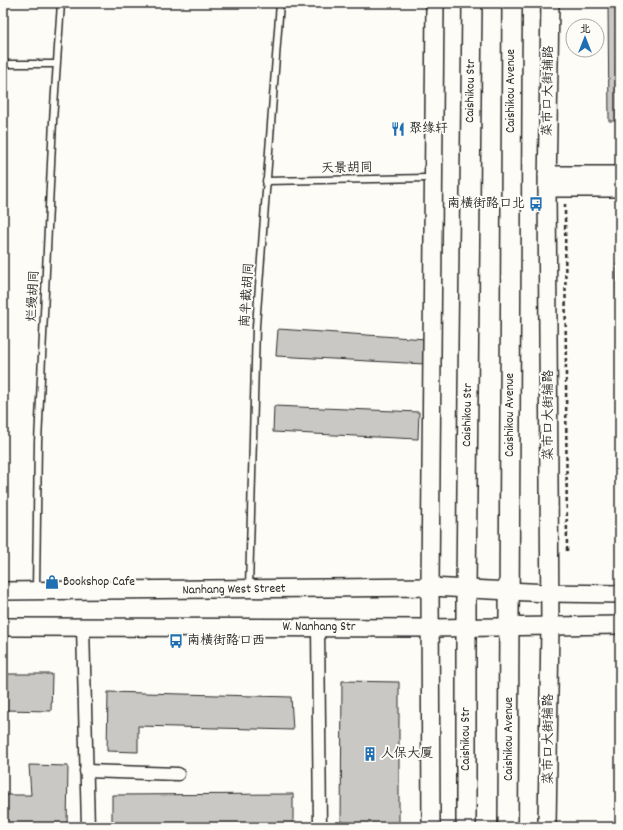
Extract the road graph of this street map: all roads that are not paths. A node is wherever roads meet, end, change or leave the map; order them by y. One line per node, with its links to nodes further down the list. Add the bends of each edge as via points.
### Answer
1 (61, 3): 8 (lane, 烂缦胡同)
2 (280, 3): 11 (lane, 南半截胡同)
3 (435, 3): 14 (street)
4 (472, 3): 15 (main road, Caishikou Str)
5 (512, 3): 19 (main road, Caishikou Avenue)
6 (550, 3): 12 (street, 菜市口大街辅路)
7 (3, 64): 8 (lane)
8 (56, 64): 18 (lane, 烂缦胡同, via 38,434)
9 (620, 175): 12 (street)
10 (428, 178): 11 (lane, 天景胡同)
11 (266, 181): 16 (lane, 南半截胡同, via 256,326)
12 (547, 181): 13 (street); 20 (street, 菜市口大街辅路)
13 (620, 188)
14 (430, 587): 15 (street, Nanhang West Street); 16 (street, Nanhang West Street); 29 (street)
15 (466, 588): 19 (street, Nanhang West Street); 28 (main road, Caishikou Str)
16 (249, 589): 18 (street, Nanhang West Street)
17 (3, 591): 18 (street, Nanhang West Street)
18 (36, 591)
19 (510, 592): 20 (street, Nanhang West Street); 24 (main road, Caishikou Avenue)
20 (549, 593): 21 (street, Nanhang West Street); 25 (street, 菜市口大街辅路)
21 (620, 594)
22 (620, 625): 25 (street, W. Nanhang Str)
23 (3, 626): 26 (street, W. Nanhang Str)
24 (510, 626): 25 (street, W. Nanhang Str); 28 (street, W. Nanhang Str); 36 (main road, Caishikou Avenue)
25 (550, 626): 37 (street, 菜市口大街辅路)
26 (83, 627): 27 (street, W. Nanhang Str); 30 (street)
27 (318, 627): 29 (street, W. Nanhang Str); 33 (street)
28 (466, 627): 29 (street, W. Nanhang Str); 35 (main road, Caishikou Str)
29 (431, 628): 34 (street)
30 (86, 771): 31 (street); 32 (street)
31 (178, 774)
32 (88, 827)
33 (320, 827)
34 (431, 827)
35 (466, 827)
36 (508, 827)
37 (548, 827)

